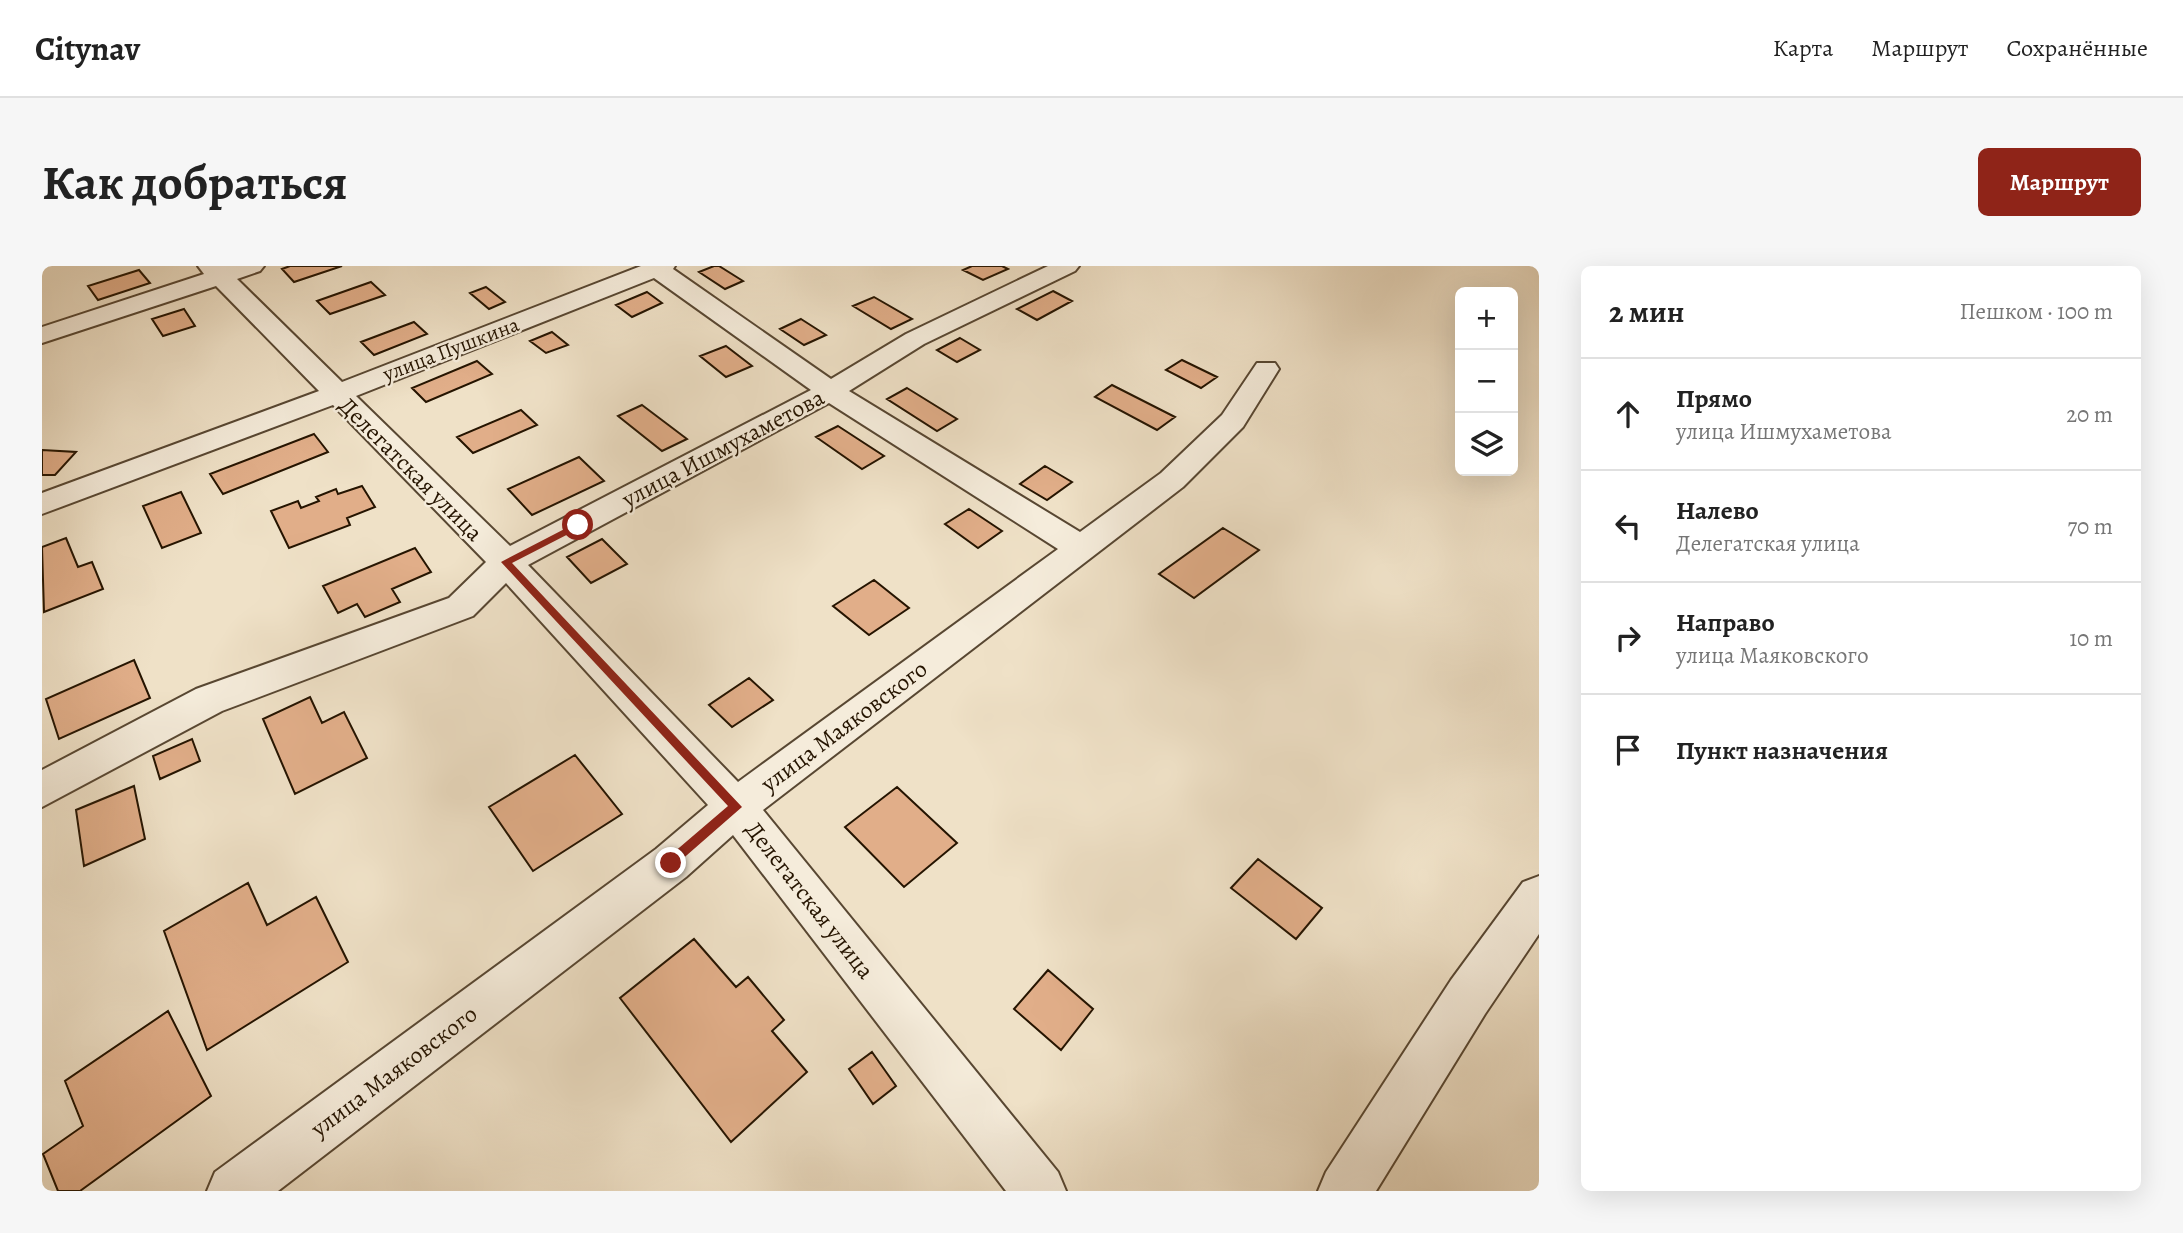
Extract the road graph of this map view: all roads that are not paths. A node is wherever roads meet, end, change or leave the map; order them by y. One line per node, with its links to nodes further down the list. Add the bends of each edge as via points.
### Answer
1 (1067, 266): 6 (street, улица Ишмухаметова, via 915,339)
2 (658, 267): 6 (street); 7 (street, улица Пушкина)
3 (227, 269): 4 (street); 7 (street, Делегатская улица)
4 (42, 335)
5 (1266, 369): 9 (street, улица Маяковского, via 1233,421 1172,480)
6 (830, 391): 9 (street); 10 (street, улица Ишмухаметова)
7 (337, 394): 8 (street, улица Пушкина); 10 (street, Делегатская улица)
8 (42, 504)
9 (1081, 548): 12 (street, улица Маяковского)
10 (506, 562): 11 (street, улица Ишмухаметова, via 461,607 209,700); 12 (street, Делегатская улица)
11 (42, 790)
12 (736, 807): 14 (street, улица Маяковского, via 671,863); 15 (street, Делегатская улица)
13 (1539, 897): 16 (street, via 1468,998)
14 (234, 1191)
15 (1039, 1191)
16 (1345, 1191)

